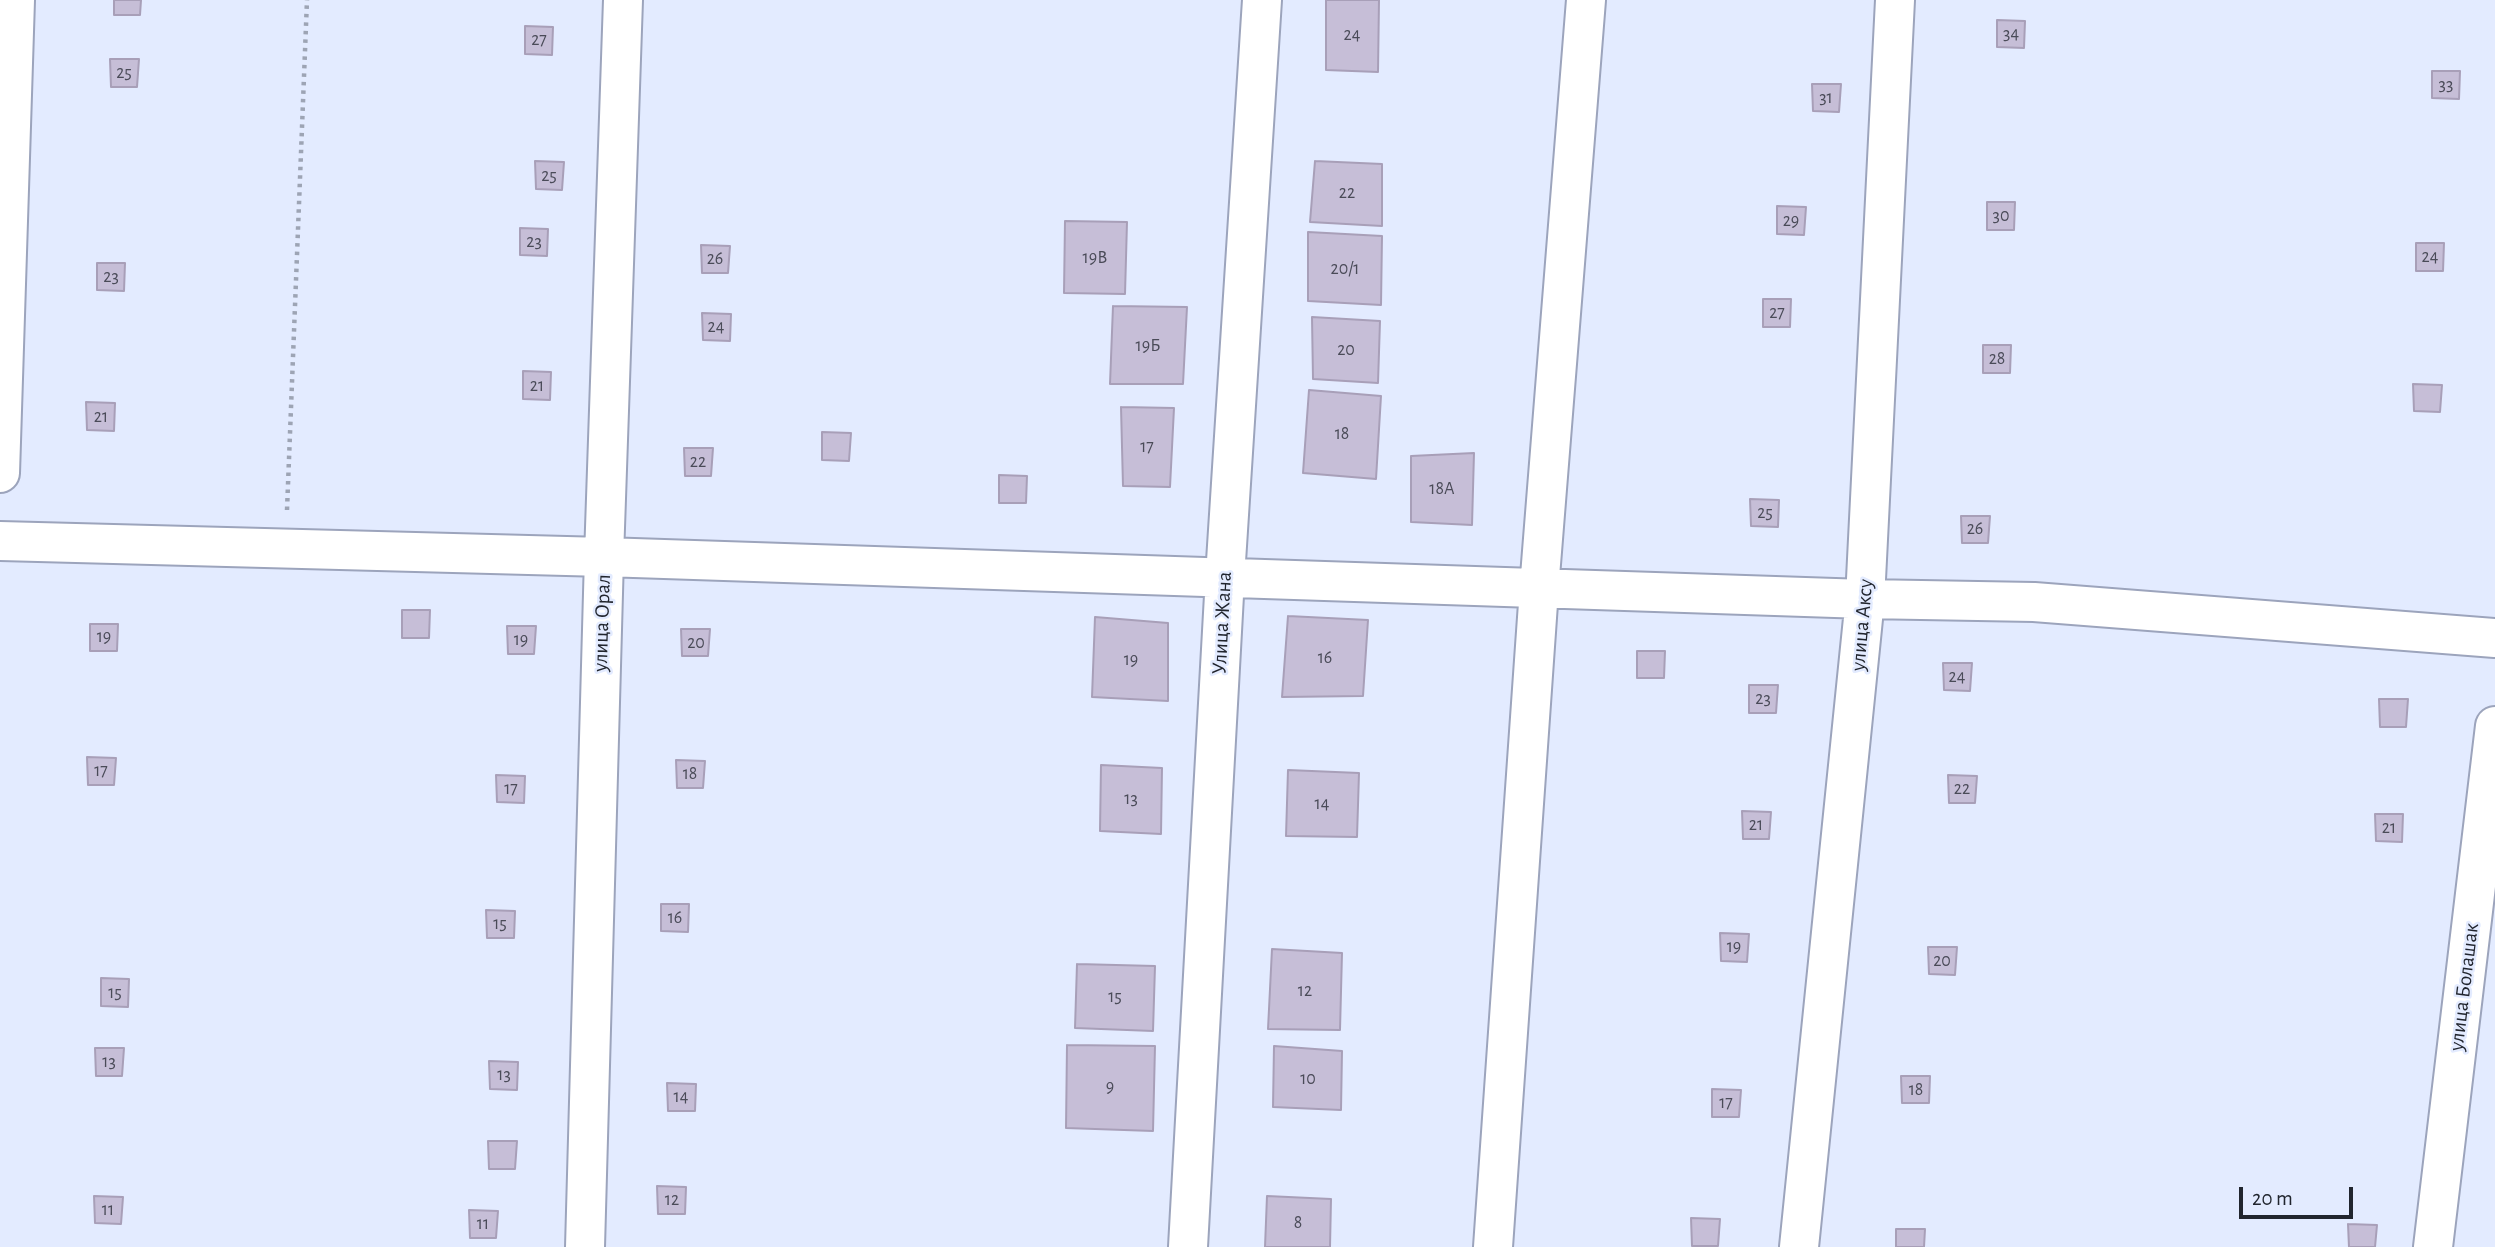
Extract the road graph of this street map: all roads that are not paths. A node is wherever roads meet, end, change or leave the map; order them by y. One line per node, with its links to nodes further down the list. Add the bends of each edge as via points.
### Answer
1 (15, 0): 6 (street)
2 (624, 0): 8 (street, улица Орал)
3 (1262, 0): 9 (street, Улица Жана)
4 (1586, 0): 10 (street)
5 (1895, 0): 11 (street, улица Аксу)
6 (0, 473)
7 (0, 541): 8 (street)
8 (604, 557): 9 (street); 14 (street, улица Орал)
9 (1225, 578): 10 (street); 15 (street, Улица Жана)
10 (1539, 589): 11 (street); 16 (street)
11 (1865, 599): 12 (street, via 2034,602); 17 (street, улица Аксу)
12 (2495, 638)
13 (2495, 726): 18 (street, улица Болашак)
14 (584, 1247)
15 (1188, 1247)
16 (1493, 1247)
17 (1799, 1247)
18 (2433, 1247)

